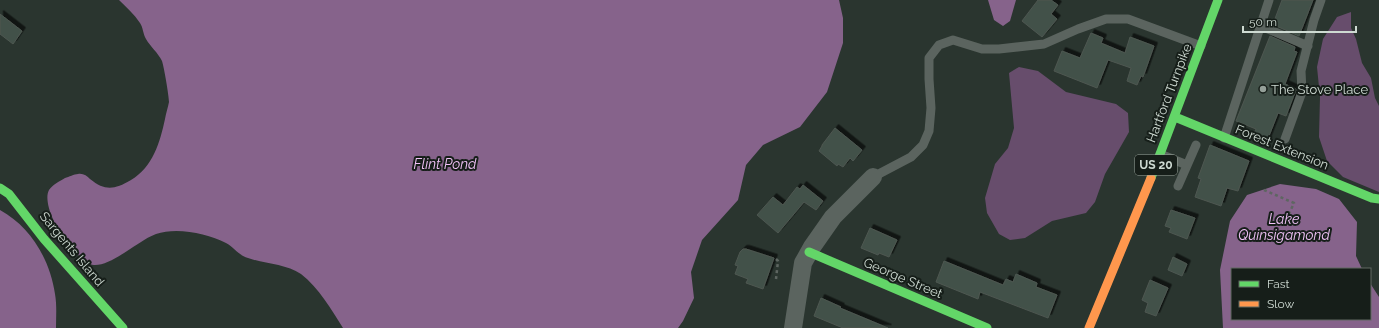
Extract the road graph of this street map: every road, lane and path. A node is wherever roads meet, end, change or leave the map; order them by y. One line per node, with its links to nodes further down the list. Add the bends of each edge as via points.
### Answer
1 (1218, 0): 5 (street, Hartford Turnpike / US 20)
2 (1270, 0): 4 (lane)
3 (1321, 0): 6 (lane)
4 (1261, 26): 6 (lane); 8 (lane)
5 (1201, 46): 7 (street, Hartford Turnpike / US 20); 13 (lane, via 1128,19 1106,20 1044,44 982,49 953,40 939,45 929,58 931,108 929,131 923,145 911,157)
6 (1308, 46): 9 (lane, via 1301,71 1302,92)
7 (1174, 118): 8 (street, Forest Extension); 11 (street, Hartford Turnpike / US 20)
8 (1224, 138): 17 (street, Forest Extension)
9 (1285, 139)
10 (1196, 145): 12 (lane)
11 (1160, 154): 12 (lane); 25 (street, Hartford Turnpike / US 20)
12 (1187, 166): 14 (lane)
13 (873, 177): 19 (street, via 833,217)
14 (1178, 186)
15 (0, 188): 22 (street, Sargents Island, via 8,194)
16 (1264, 190): 18 (path, via 1294,203)
17 (1379, 199)
18 (1287, 218)
19 (809, 252): 23 (street, via 803,263); 24 (street, George Street)
20 (776, 260): 21 (path)
21 (776, 279)
22 (123, 328)
23 (793, 328)
24 (987, 328)
25 (1089, 328)

